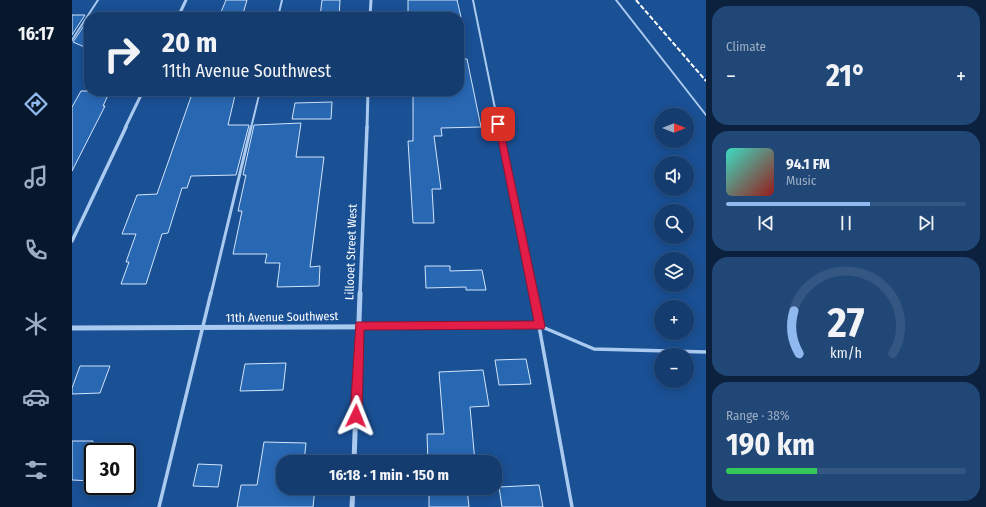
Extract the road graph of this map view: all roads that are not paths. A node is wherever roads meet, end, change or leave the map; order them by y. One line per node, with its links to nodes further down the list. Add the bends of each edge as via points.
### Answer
1 (98, 0): 7 (lane)
2 (186, 0): 8 (street)
3 (282, 0): 9 (lane)
4 (371, 0): 10 (street)
5 (473, 0): 19 (lane)
6 (616, 0): 16 (lane)
7 (90, 12)
8 (180, 12)
9 (279, 12)
10 (370, 12)
11 (84, 22): 12 (lane)
12 (72, 40)
13 (141, 96): 17 (street)
14 (259, 96): 21 (lane)
15 (368, 96): 18 (street, Lillooet Street West)
16 (706, 114)
17 (72, 241)
18 (359, 326): 19 (street, 11th Avenue Southwest); 21 (street, 11th Avenue Southwest); 23 (street, Lillooet Street West)
19 (540, 326): 22 (lane, via 594,349); 27 (lane)
20 (72, 328): 21 (street, 11th Avenue Southwest)
21 (204, 328): 25 (lane)
22 (706, 352)
23 (354, 455)
24 (353, 495): 26 (street)
25 (159, 507)
26 (352, 507)
27 (572, 507)

